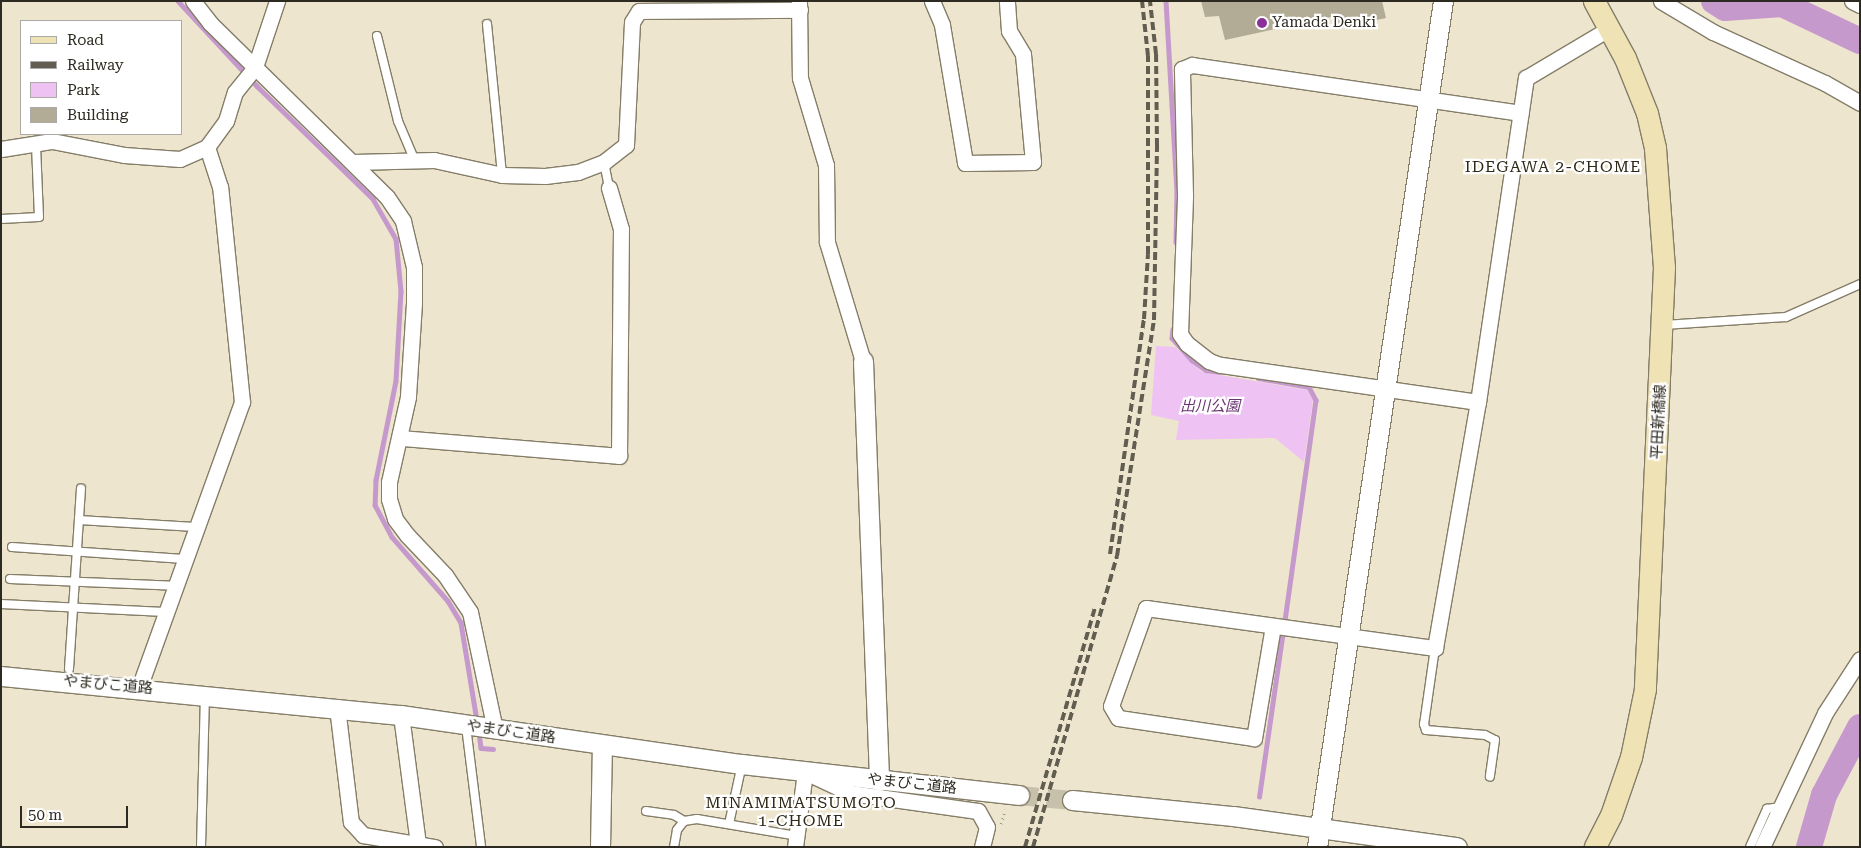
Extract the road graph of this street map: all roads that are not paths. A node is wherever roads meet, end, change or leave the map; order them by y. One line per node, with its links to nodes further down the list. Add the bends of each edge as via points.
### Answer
1 (193, 1): 14 (street)
2 (276, 1): 14 (street, via 273,21)
3 (932, 1): 4 (street, via 942,25 965,163 1033,162 1023,54 1009,31)
4 (1007, 1)
5 (1443, 1): 15 (street)
6 (1594, 1): 12 (main road, 平田新橋線)
7 (1661, 1): 16 (street, via 1713,32 1825,83)
8 (1852, 1): 9 (street)
9 (1860, 5)
10 (799, 6): 23 (street, via 639,10 632,22 626,145); 29 (street, via 800,78 826,165 826,242)
11 (487, 24): 24 (lane)
12 (1610, 28): 17 (street, via 1526,78); 28 (main road, 平田新橋線, via 1636,83 1655,148 1662,209)
13 (376, 36): 21 (lane, via 398,121)
14 (252, 70): 19 (street, via 240,87 226,121); 22 (street)
15 (1429, 100): 17 (street); 30 (street); 30 (street, via 1192,65 1182,68 1185,196 1180,334 1198,354 1220,365)
16 (1860, 103)
17 (1521, 113): 31 (street)
18 (36, 146): 19 (street, via 52,141 124,155 180,159); 20 (street); 26 (lane, via 39,217)
19 (207, 147): 35 (street, via 220,187 242,402)
20 (1, 149)
21 (415, 160): 22 (street); 24 (street, via 434,160)
22 (353, 162): 32 (street, via 387,197 403,221 410,243 414,303 408,397)
23 (604, 162): 24 (street, via 578,172); 25 (lane)
24 (502, 175)
25 (609, 188): 32 (street, via 621,229 619,456)
26 (1, 218)
27 (1860, 284): 28 (lane, via 1786,317)
28 (1664, 325): 78 (main road, 平田新橋線, via 1645,689 1631,756 1611,815)
29 (863, 362): 60 (street)
30 (1385, 388): 31 (street); 46 (street)
31 (1478, 402): 47 (street)
32 (401, 438): 55 (street, via 389,482 389,500 395,519 445,575 470,612)
33 (81, 488): 34 (lane)
34 (79, 520): 35 (lane); 37 (lane)
35 (195, 527): 38 (street)
36 (12, 547): 37 (lane)
37 (77, 552): 38 (lane); 40 (lane)
38 (184, 559): 41 (street)
39 (10, 579): 40 (lane)
40 (75, 581): 41 (lane); 43 (lane)
41 (174, 586): 44 (street)
42 (1, 604): 43 (lane)
43 (74, 608): 44 (lane); 49 (lane)
44 (165, 612): 51 (street)
45 (1273, 626): 45 (street, via 1146,608 1111,706 1118,718 1254,738); 46 (street)
46 (1348, 636): 47 (street); 67 (street)
47 (1435, 648): 59 (lane, via 1424,724 1426,730 1485,735 1495,740)
48 (1860, 659): 63 (street, via 1825,713)
49 (69, 669)
50 (1, 676): 51 (street, やまびこ道路)
51 (139, 688): 52 (street, やまびこ道路)
52 (205, 694): 53 (street, やまびこ道路); 71 (lane)
53 (337, 707): 54 (street, やまびこ道路); 69 (street, via 351,822 363,835)
54 (401, 715): 55 (street, やまびこ道路); 70 (street)
55 (480, 728): 56 (street, やまびこ道路); 73 (lane)
56 (602, 745): 57 (street, やまびこ道路); 74 (street)
57 (742, 764): 58 (street, やまびこ道路); 66 (lane)
58 (805, 772): 60 (street, やまびこ道路); 68 (street); 76 (street, via 850,793 978,811 987,827)
59 (1490, 777)
60 (879, 781): 61 (street, やまびこ道路)
61 (1019, 795)
62 (1072, 800): 67 (street, via 1233,816)
63 (1779, 807): 79 (lane, via 1767,810); 80 (street)
64 (646, 811): 65 (lane, via 674,815)
65 (684, 821): 66 (lane, via 697,819); 75 (lane, via 677,830)
66 (729, 824): 68 (lane)
67 (1318, 838): 77 (street)
68 (796, 841)
69 (383, 842): 70 (street)
70 (418, 844): 72 (street)
71 (200, 847)
72 (435, 847)
73 (482, 847)
74 (600, 847)
75 (674, 847)
76 (982, 847)
77 (1457, 847)
78 (1595, 847)
79 (1750, 847)
80 (1762, 847)

